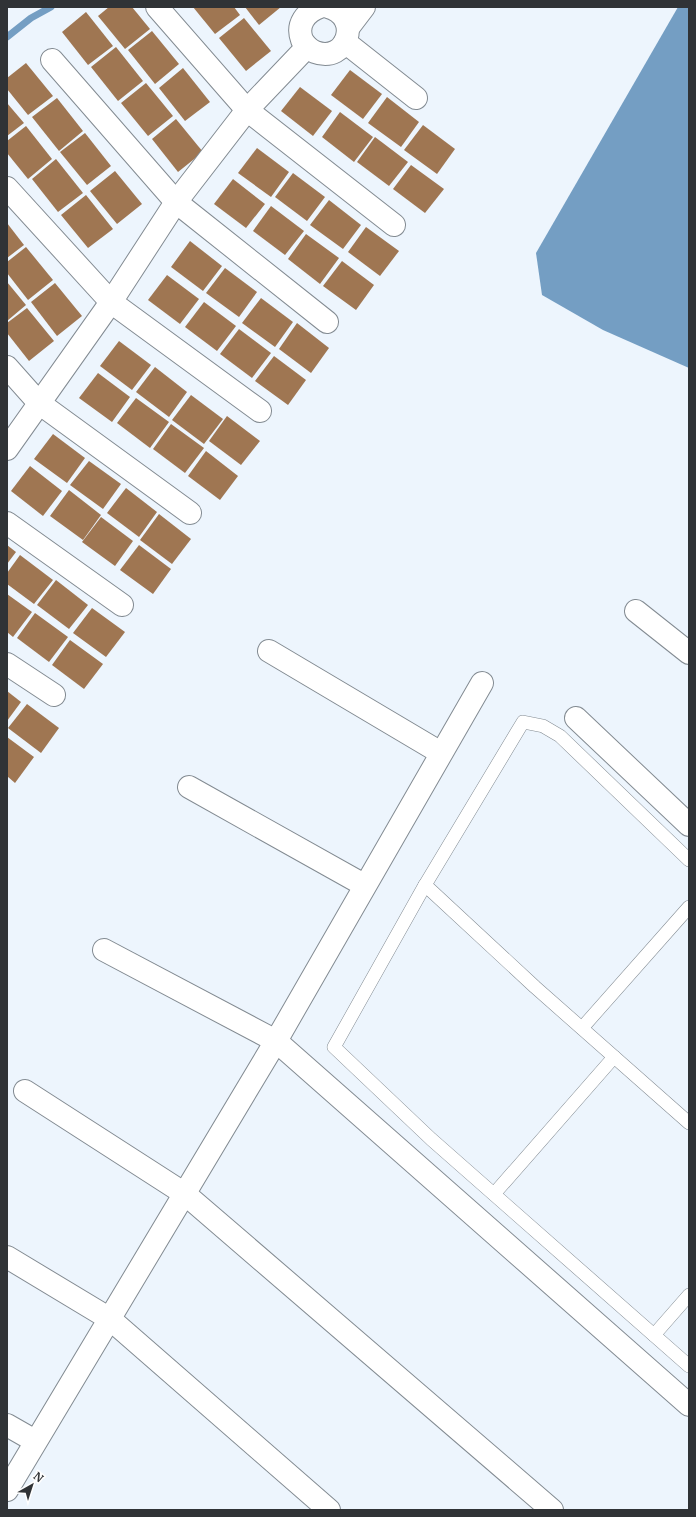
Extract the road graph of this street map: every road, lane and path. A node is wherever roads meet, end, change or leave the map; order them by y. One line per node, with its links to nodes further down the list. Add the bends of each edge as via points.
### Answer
1 (157, 7): 8 (street)
2 (322, 7): 4 (street, via 336,10 341,14 346,20); 5 (street, via 308,13 300,26 302,40)
3 (364, 7): 4 (street)
4 (346, 35): 5 (street, via 334,52 320,54); 7 (street)
5 (307, 47): 8 (street)
6 (52, 60): 10 (street)
7 (416, 98)
8 (247, 110): 10 (street); 11 (street)
9 (7, 188): 12 (street)
10 (176, 202): 12 (street); 13 (street)
11 (394, 225)
12 (111, 302): 15 (street); 16 (street)
13 (327, 322)
14 (7, 367): 15 (street)
15 (39, 402): 17 (street); 18 (street)
16 (260, 411)
17 (7, 449)
18 (190, 513)
19 (7, 523): 20 (street)
20 (122, 605)
21 (636, 611): 23 (street)
22 (269, 651): 28 (street)
23 (689, 653)
24 (7, 664): 26 (street)
25 (482, 683): 28 (street)
26 (54, 695)
27 (576, 718): 30 (street)
28 (441, 753): 33 (street)
29 (189, 787): 33 (street)
30 (689, 825)
31 (689, 860): 32 (lane, via 560,736 543,726 523,722)
32 (425, 884): 36 (lane); 42 (lane, via 334,1047 431,1139)
33 (364, 885): 37 (street)
34 (689, 907): 36 (lane)
35 (104, 950): 37 (street)
36 (582, 1028): 38 (lane)
37 (276, 1041): 41 (street); 48 (street)
38 (614, 1057): 40 (lane); 42 (lane)
39 (25, 1091): 41 (street)
40 (689, 1123)
41 (185, 1194): 45 (street); 53 (street)
42 (494, 1194): 46 (lane)
43 (7, 1257): 45 (street)
44 (689, 1295): 46 (lane)
45 (110, 1319): 50 (street); 52 (street)
46 (654, 1335): 47 (lane)
47 (689, 1366)
48 (689, 1405)
49 (7, 1425): 50 (street)
50 (36, 1442): 51 (street)
51 (7, 1490)
52 (329, 1510)
53 (552, 1510)

